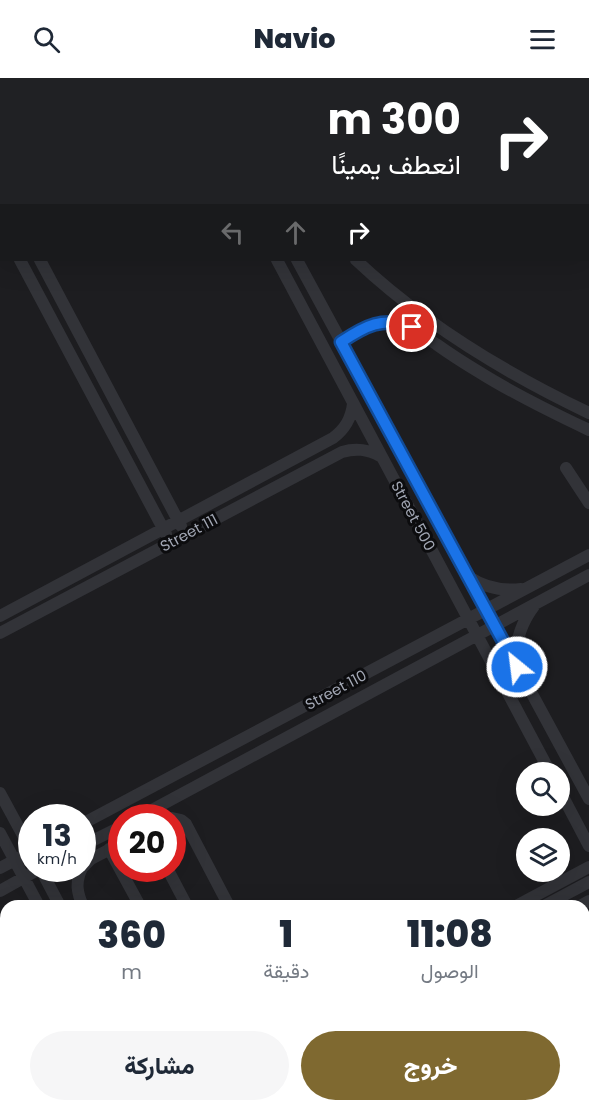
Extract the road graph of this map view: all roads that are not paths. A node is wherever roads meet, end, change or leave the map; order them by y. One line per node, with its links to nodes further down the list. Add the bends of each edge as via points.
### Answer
1 (21, 261): 7 (street)
2 (41, 261): 6 (street)
3 (278, 261): 16 (street, Street 500)
4 (298, 261): 12 (street, Street 500)
5 (357, 261): 15 (street, via 469,348)
6 (50, 278): 7 (street); 8 (street)
7 (34, 286): 9 (street)
8 (63, 304): 9 (street); 10 (street)
9 (48, 312): 11 (street)
10 (74, 324): 11 (street); 13 (street)
11 (58, 332): 14 (street)
12 (341, 342): 17 (street, via 374,324 403,324 478,372); 30 (street, Street 500)
13 (88, 350): 14 (street); 20 (street)
14 (72, 358): 21 (street)
15 (554, 397): 17 (street); 18 (street)
16 (353, 404): 22 (street, Street 500); 25 (street, Street 111, via 345,427 333,438)
17 (548, 410): 19 (street)
18 (589, 413)
19 (589, 430)
20 (137, 443): 21 (street); 25 (street)
21 (122, 451): 26 (street)
22 (380, 456): 27 (street, Street 111, via 357,449 342,452); 36 (street, Street 500)
23 (566, 468): 24 (street)
24 (589, 503)
25 (178, 521): 26 (street, Street 111); 27 (street)
26 (164, 528): 28 (street); 35 (street, Street 111)
27 (185, 535): 28 (street, Street 111)
28 (171, 543): 38 (street, Street 111)
29 (589, 555): 32 (street, Street 110)
30 (467, 575): 32 (street, via 497,589); 34 (street, Street 500)
31 (589, 575): 33 (street, Street 110)
32 (528, 588): 34 (street, Street 110)
33 (535, 604): 37 (street, Street 110); 40 (street, via 519,633)
34 (486, 610): 36 (street, Street 110); 37 (street, Street 500)
35 (0, 616)
36 (468, 620): 39 (street, Street 500); 48 (street, Street 110)
37 (495, 626): 39 (street, Street 110); 40 (street, Street 500)
38 (0, 633)
39 (476, 636): 42 (street, Street 500); 46 (street, Street 110)
40 (517, 667): 41 (street, Street 500)
41 (554, 735): 42 (street); 45 (street, Street 500)
42 (535, 745): 43 (street, Street 500)
43 (544, 762)
44 (0, 793): 50 (street)
45 (589, 798)
46 (163, 804)
47 (570, 810): 52 (street)
48 (96, 817)
49 (186, 824): 71 (street)
50 (18, 827)
51 (0, 832): 54 (street)
52 (589, 846)
53 (18, 858): 54 (street)
54 (15, 860): 55 (street); 57 (street)
55 (18, 866)
56 (589, 867): 72 (street)
57 (0, 868)
58 (18, 881): 65 (street)
59 (26, 882): 66 (street)
60 (48, 882): 67 (street)
61 (77, 882): 68 (street)
62 (127, 882): 69 (street)
63 (174, 882): 70 (street)
64 (589, 882): 73 (street)
65 (0, 891)
66 (36, 900)
67 (57, 900)
68 (80, 900)
69 (137, 900)
70 (184, 900)
71 (225, 900)
72 (527, 900)
73 (555, 900)

